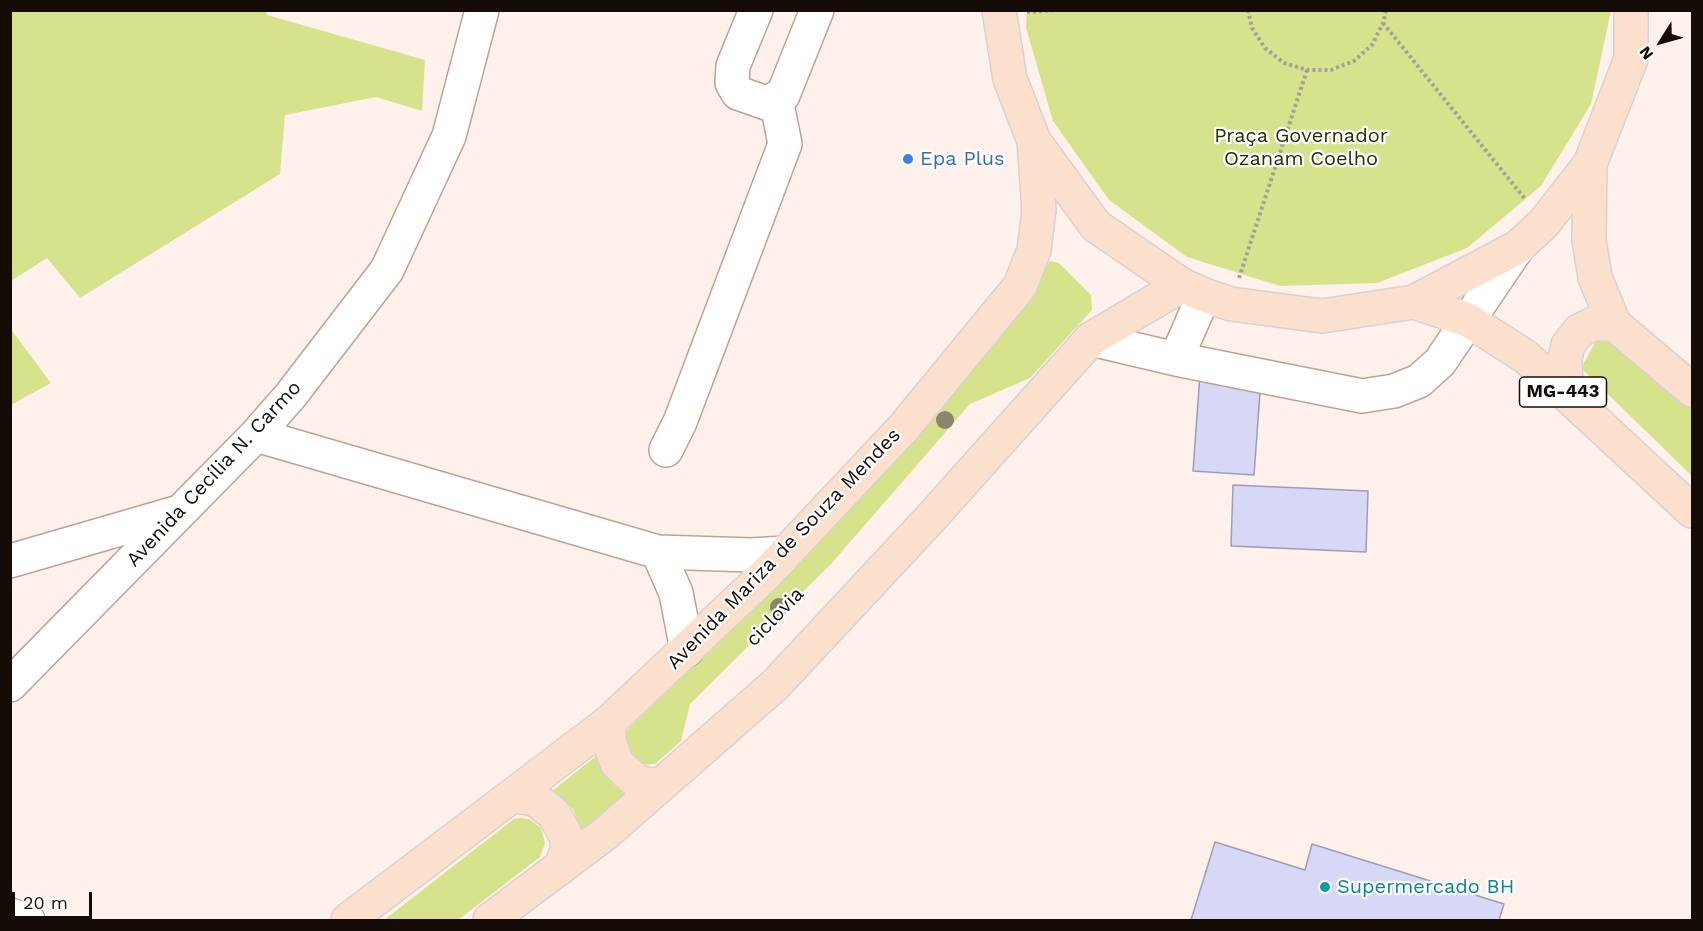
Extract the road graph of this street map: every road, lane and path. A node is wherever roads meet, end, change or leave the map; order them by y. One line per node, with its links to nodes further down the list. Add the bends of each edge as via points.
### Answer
1 (482, 10): 23 (street, Avenida Cecília N. Carmo, via 449,136 387,270)
2 (756, 10): 10 (street, via 733,66 732,83 738,93 766,103)
3 (817, 10): 10 (street, via 788,84)
4 (999, 10): 11 (main road, via 1010,79)
5 (1248, 10): 9 (path, via 1252,28 1265,48 1284,63)
6 (1386, 10): 8 (path)
7 (1631, 10): 12 (main road, via 1631,58)
8 (1383, 23): 9 (path, via 1372,45 1354,61 1331,70); 13 (path)
9 (1306, 70): 15 (path)
10 (776, 99): 24 (street, via 785,144)
11 (1034, 141): 15 (main road, via 1096,226); 28 (main road, Avenida Mariza de Souza Mendes, via 1039,210 1034,250 1020,286 905,426)
12 (1590, 164): 13 (main road); 18 (main road, via 1589,240 1595,277)
13 (1544, 223): 14 (main road)
14 (1518, 247): 16 (main road); 17 (street)
15 (1205, 295): 16 (main road, via 1322,316); 19 (main road); 20 (street)
16 (1414, 302): 17 (main road, MG-443)
17 (1468, 320): 20 (street, via 1440,362 1419,381 1394,391 1362,396); 22 (main road, MG-443, via 1526,357)
18 (1614, 324): 21 (main road); 22 (main road, via 1593,324 1579,331 1568,345)
19 (1091, 339): 20 (street); 33 (main road, via 775,685)
20 (1176, 359)
21 (1692, 390)
22 (1566, 394): 25 (main road, MG-443)
23 (256, 435): 26 (street, Avenida Cecília N. Carmo); 27 (street)
24 (666, 450)
25 (1692, 511)
26 (180, 512): 29 (street); 31 (street, Avenida Cecília N. Carmo)
27 (658, 552): 28 (street); 30 (street, via 676,593)
28 (785, 553): 30 (main road, Avenida Mariza de Souza Mendes)
29 (10, 561)
30 (687, 650): 32 (main road, Avenida Mariza de Souza Mendes)
31 (10, 685)
32 (608, 723): 33 (main road, via 609,744 617,763 635,780 646,785); 34 (main road, Avenida Mariza de Souza Mendes)
33 (662, 784): 35 (main road)
34 (512, 796): 35 (main road, via 535,799 554,814 568,849); 38 (main road, Avenida Mariza de Souza Mendes)
35 (560, 868): 39 (main road)
36 (10, 915): 37 (street)
37 (28, 921)
38 (348, 921)
39 (490, 921)

